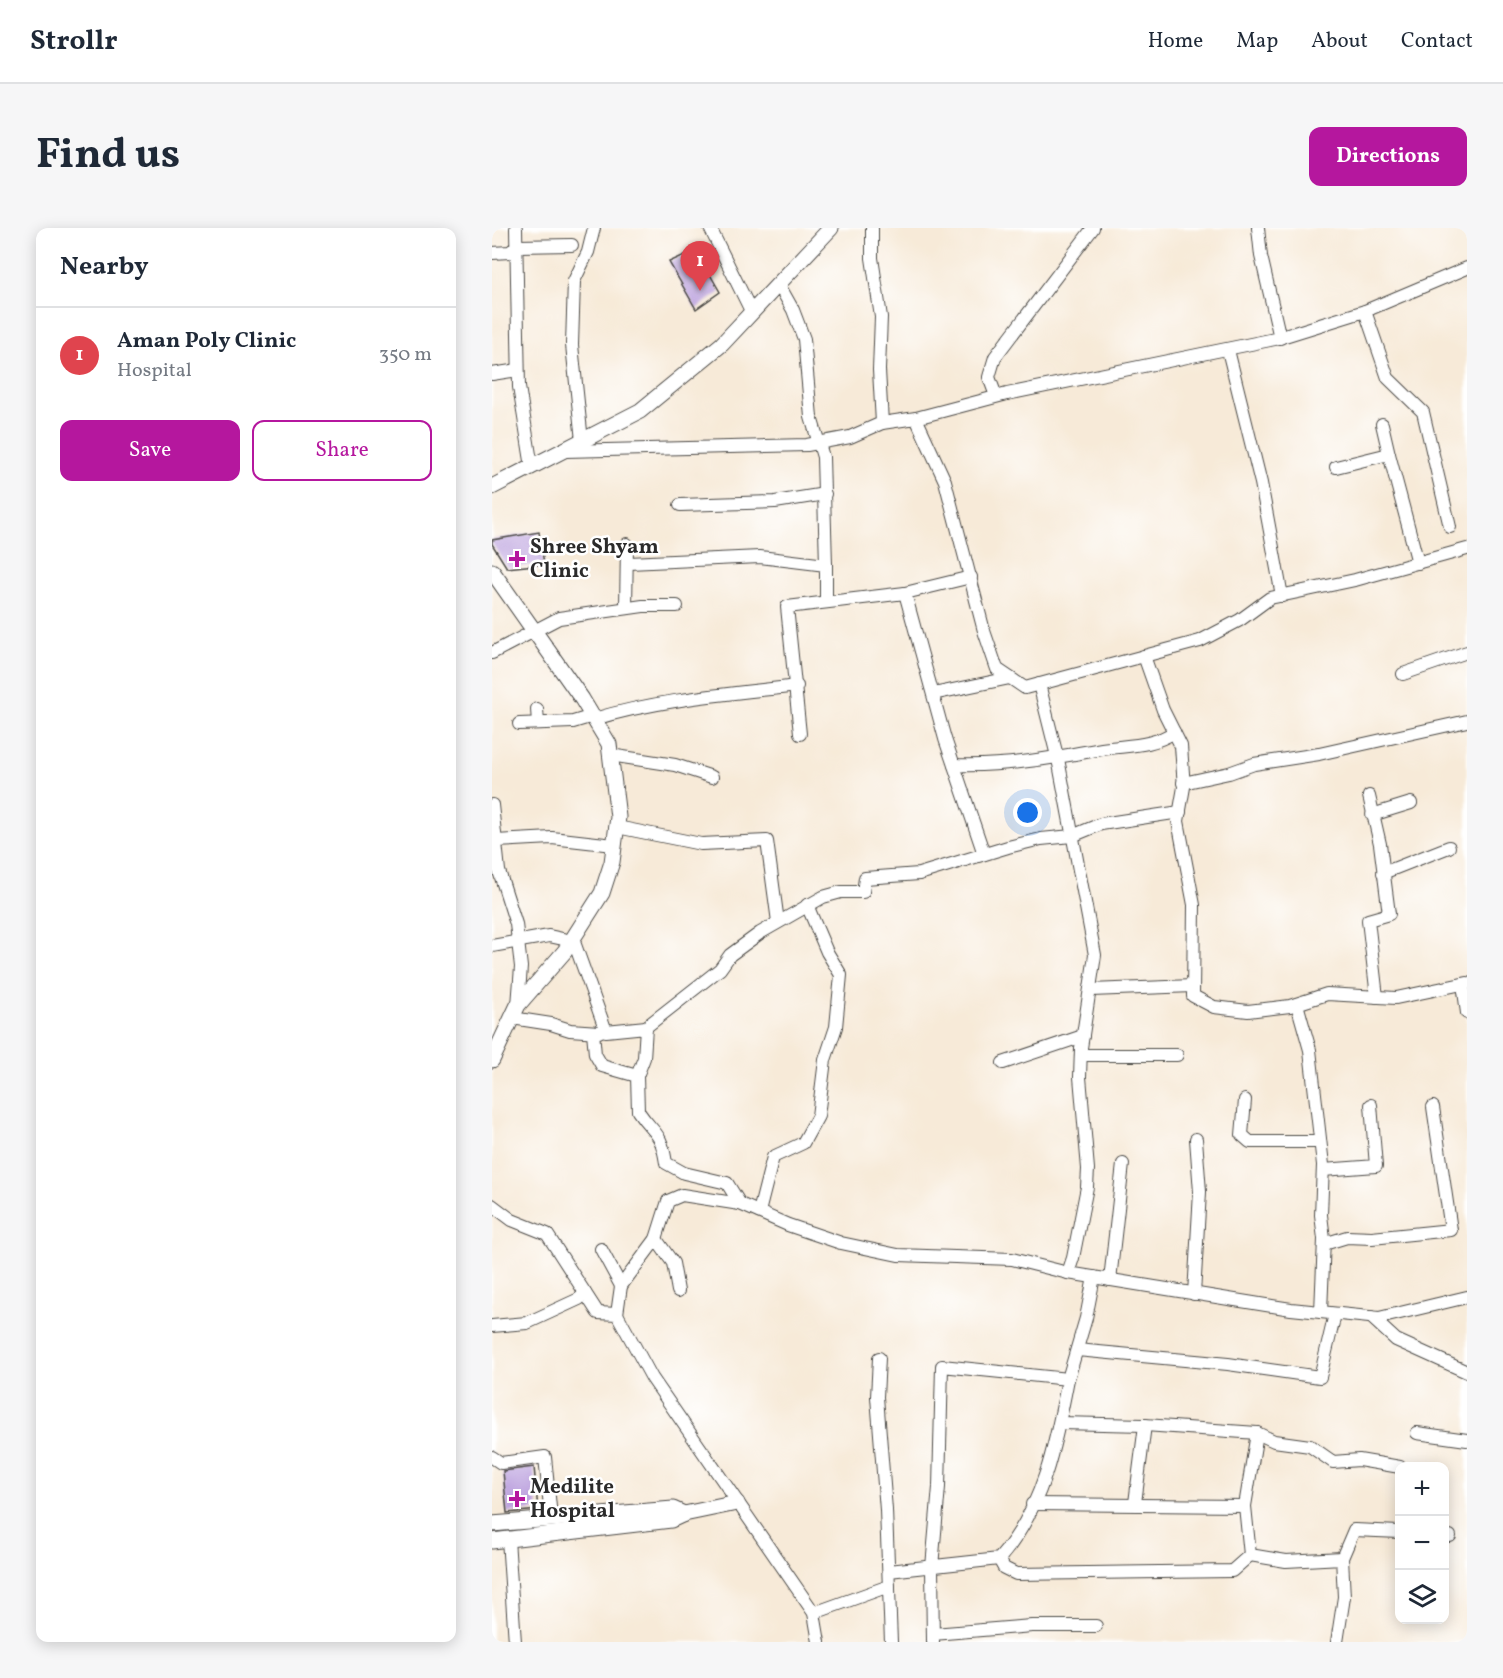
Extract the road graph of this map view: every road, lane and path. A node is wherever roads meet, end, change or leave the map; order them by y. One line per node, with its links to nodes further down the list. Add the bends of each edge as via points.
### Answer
1 (516, 228): 9 (street)
2 (594, 228): 23 (street, via 574,281 572,345)
3 (710, 228): 14 (street)
4 (831, 228): 12 (street)
5 (872, 228): 21 (street, via 880,317)
6 (1093, 228): 19 (street, via 995,357 989,377)
7 (1258, 228): 15 (street)
8 (572, 245): 9 (street)
9 (517, 246): 10 (street, via 510,252); 17 (street)
10 (492, 253)
11 (1467, 268): 13 (street)
12 (779, 285): 14 (street); 24 (street, via 804,339 811,417)
13 (1365, 311): 15 (street); 32 (street, via 1388,378 1423,412)
14 (752, 313): 23 (street, via 722,344 640,411)
15 (1280, 338): 16 (street)
16 (1228, 350): 19 (street); 41 (street, via 1261,483)
17 (518, 370): 18 (street); 27 (street)
18 (492, 374)
19 (996, 396): 20 (street)
20 (916, 418): 21 (street); 39 (street, via 945,482)
21 (882, 423): 24 (street, via 850,437)
22 (1382, 424): 26 (street)
23 (582, 441): 25 (street)
24 (818, 443): 25 (street); 30 (street, via 823,457)
25 (563, 451): 27 (street)
26 (1389, 454): 28 (street); 36 (street)
27 (532, 467): 29 (street)
28 (1336, 467)
29 (492, 487)
30 (825, 494): 31 (street, via 775,502); 37 (street)
31 (680, 505)
32 (1450, 527)
33 (627, 544): 35 (street)
34 (1467, 549): 36 (street)
35 (629, 563): 37 (street, via 760,557); 44 (street)
36 (1418, 563): 41 (street)
37 (826, 565): 42 (street)
38 (492, 571): 45 (street)
39 (970, 577): 40 (street); 50 (street, via 997,669)
40 (906, 593): 42 (street); 53 (street)
41 (1282, 596): 48 (street, via 1270,598 1240,620 1200,641)
42 (826, 601): 52 (street, via 787,607)
43 (677, 606): 44 (street)
44 (626, 609): 45 (street, via 559,618)
45 (534, 629): 47 (street); 55 (street)
46 (1467, 652): 49 (street)
47 (492, 653)
48 (1144, 656): 51 (street); 59 (street)
49 (1403, 674)
50 (1010, 678): 51 (street, via 1025,688); 53 (street)
51 (1039, 684): 62 (street)
52 (797, 686): 55 (street, via 681,699); 60 (street)
53 (933, 693): 63 (street)
54 (537, 709): 57 (street)
55 (593, 718): 57 (street); 61 (street, via 609,744)
56 (1467, 722): 65 (street, via 1254,764)
57 (538, 723): 58 (street)
58 (519, 724)
59 (1174, 732): 62 (street, via 1132,747); 65 (street, via 1181,746)
60 (800, 734)
61 (610, 755): 64 (street, via 675,765); 71 (street)
62 (1058, 759): 63 (street); 72 (street)
63 (954, 765): 76 (street)
64 (712, 777)
65 (1183, 783): 69 (street)
66 (1369, 796): 70 (street)
67 (1411, 803): 70 (street)
68 (492, 805): 73 (street)
69 (1180, 812): 72 (street, via 1101,824); 84 (street, via 1178,821 1194,905)
70 (1372, 815): 77 (street)
71 (617, 827): 74 (street); 79 (street, via 701,844 767,841)
72 (1072, 837): 76 (street, via 1041,839); 85 (street, via 1095,955)
73 (496, 841): 74 (street, via 552,838); 81 (street, via 499,871)
74 (614, 845): 80 (street, via 602,893)
75 (1449, 847): 77 (street)
76 (984, 854): 78 (street, via 919,874 865,878 863,892 841,892)
77 (1383, 873): 86 (street, via 1389,914 1368,920)
78 (807, 905): 79 (street); 107 (street, via 841,975 836,1027 825,1060 818,1116 803,1143 773,1157)
79 (778, 922): 90 (street, via 730,955 720,969)
80 (573, 940): 81 (street, via 549,936); 88 (street); 91 (street)
81 (518, 942): 82 (street); 88 (street, via 521,967)
82 (492, 946)
83 (1465, 984): 86 (street, via 1396,998); 89 (street)
84 (1193, 986): 85 (street); 87 (street, via 1193,996 1214,1007 1248,1011)
85 (1091, 990): 92 (street)
86 (1377, 997): 87 (street, via 1326,994)
87 (1297, 1004): 102 (street, via 1310,1050)
88 (515, 1012): 91 (street, via 570,1030); 95 (street)
89 (1467, 1013)
90 (646, 1028): 91 (street); 97 (street, via 644,1058)
91 (600, 1032): 97 (street, via 595,1054 602,1066)
92 (1083, 1036): 93 (street); 96 (street)
93 (1081, 1055): 94 (street); 111 (street, via 1088,1169)
94 (1177, 1055)
95 (492, 1060)
96 (1003, 1063)
97 (637, 1076): 105 (street, via 638,1111 658,1133 666,1163 684,1173 727,1182)
98 (1245, 1100): 102 (street, via 1242,1135 1250,1142)
99 (1371, 1105): 104 (street, via 1376,1166)
100 (1433, 1107): 109 (street, via 1451,1230 1347,1237)
101 (1196, 1139): 117 (street, via 1200,1192)
102 (1318, 1142): 104 (street)
103 (1123, 1164): 113 (street)
104 (1323, 1170): 109 (street)
105 (740, 1204): 107 (street); 108 (street, via 682,1195 668,1201)
106 (492, 1205): 116 (street, via 512,1220 547,1234)
107 (759, 1212): 111 (street, via 841,1243 898,1255 1012,1259)
108 (656, 1239): 114 (street); 115 (street, via 673,1263)
109 (1324, 1244): 119 (street)
110 (601, 1249): 114 (street)
111 (1068, 1273): 112 (street)
112 (1094, 1278): 113 (street); 124 (street)
113 (1110, 1280): 117 (street)
114 (621, 1286): 120 (street)
115 (678, 1291)
116 (585, 1293): 120 (street, via 598,1313); 123 (street, via 527,1323)
117 (1194, 1294): 119 (street)
118 (1467, 1297): 122 (street)
119 (1321, 1312): 121 (street)
120 (617, 1314): 135 (street, via 652,1378)
121 (1335, 1314): 122 (street); 124 (street, via 1320,1377)
122 (1371, 1317): 126 (street, via 1396,1340)
123 (492, 1326)
124 (1077, 1350): 127 (street)
125 (879, 1358): 149 (street, via 877,1397)
126 (1467, 1372)
127 (1068, 1378): 128 (street); 148 (street, via 942,1366 939,1487)
128 (1060, 1423): 129 (street); 137 (street, via 1054,1453)
129 (1145, 1425): 131 (street); 136 (street)
130 (1417, 1433): 132 (street)
131 (1257, 1434): 134 (street, via 1274,1441 1310,1446 1333,1462 1359,1460); 138 (street)
132 (1467, 1440)
133 (492, 1457): 140 (street, via 501,1463 545,1457)
134 (1395, 1466)
135 (737, 1503): 139 (street); 151 (street)
136 (1135, 1503): 137 (street); 138 (street)
137 (1032, 1504): 147 (street, via 1019,1536)
138 (1245, 1506): 145 (street)
139 (684, 1514): 140 (street, via 673,1509); 143 (street, via 671,1520)
140 (551, 1517): 141 (street)
141 (492, 1524)
142 (1395, 1532): 146 (street, via 1354,1530)
143 (508, 1539): 144 (street); 154 (street)
144 (492, 1541)
145 (1250, 1555): 146 (street, via 1286,1561); 147 (street, via 1232,1571 1016,1574 1004,1568)
146 (1342, 1558): 157 (street, via 1344,1597)
147 (999, 1559): 148 (street)
148 (932, 1567): 149 (street); 153 (street)
149 (889, 1571): 150 (street)
150 (889, 1586): 151 (street); 156 (street)
151 (814, 1613): 155 (street)
152 (1096, 1626): 153 (street, via 1032,1626)
153 (933, 1638)
154 (515, 1642)
155 (819, 1642)
156 (891, 1642)
157 (1337, 1642)

